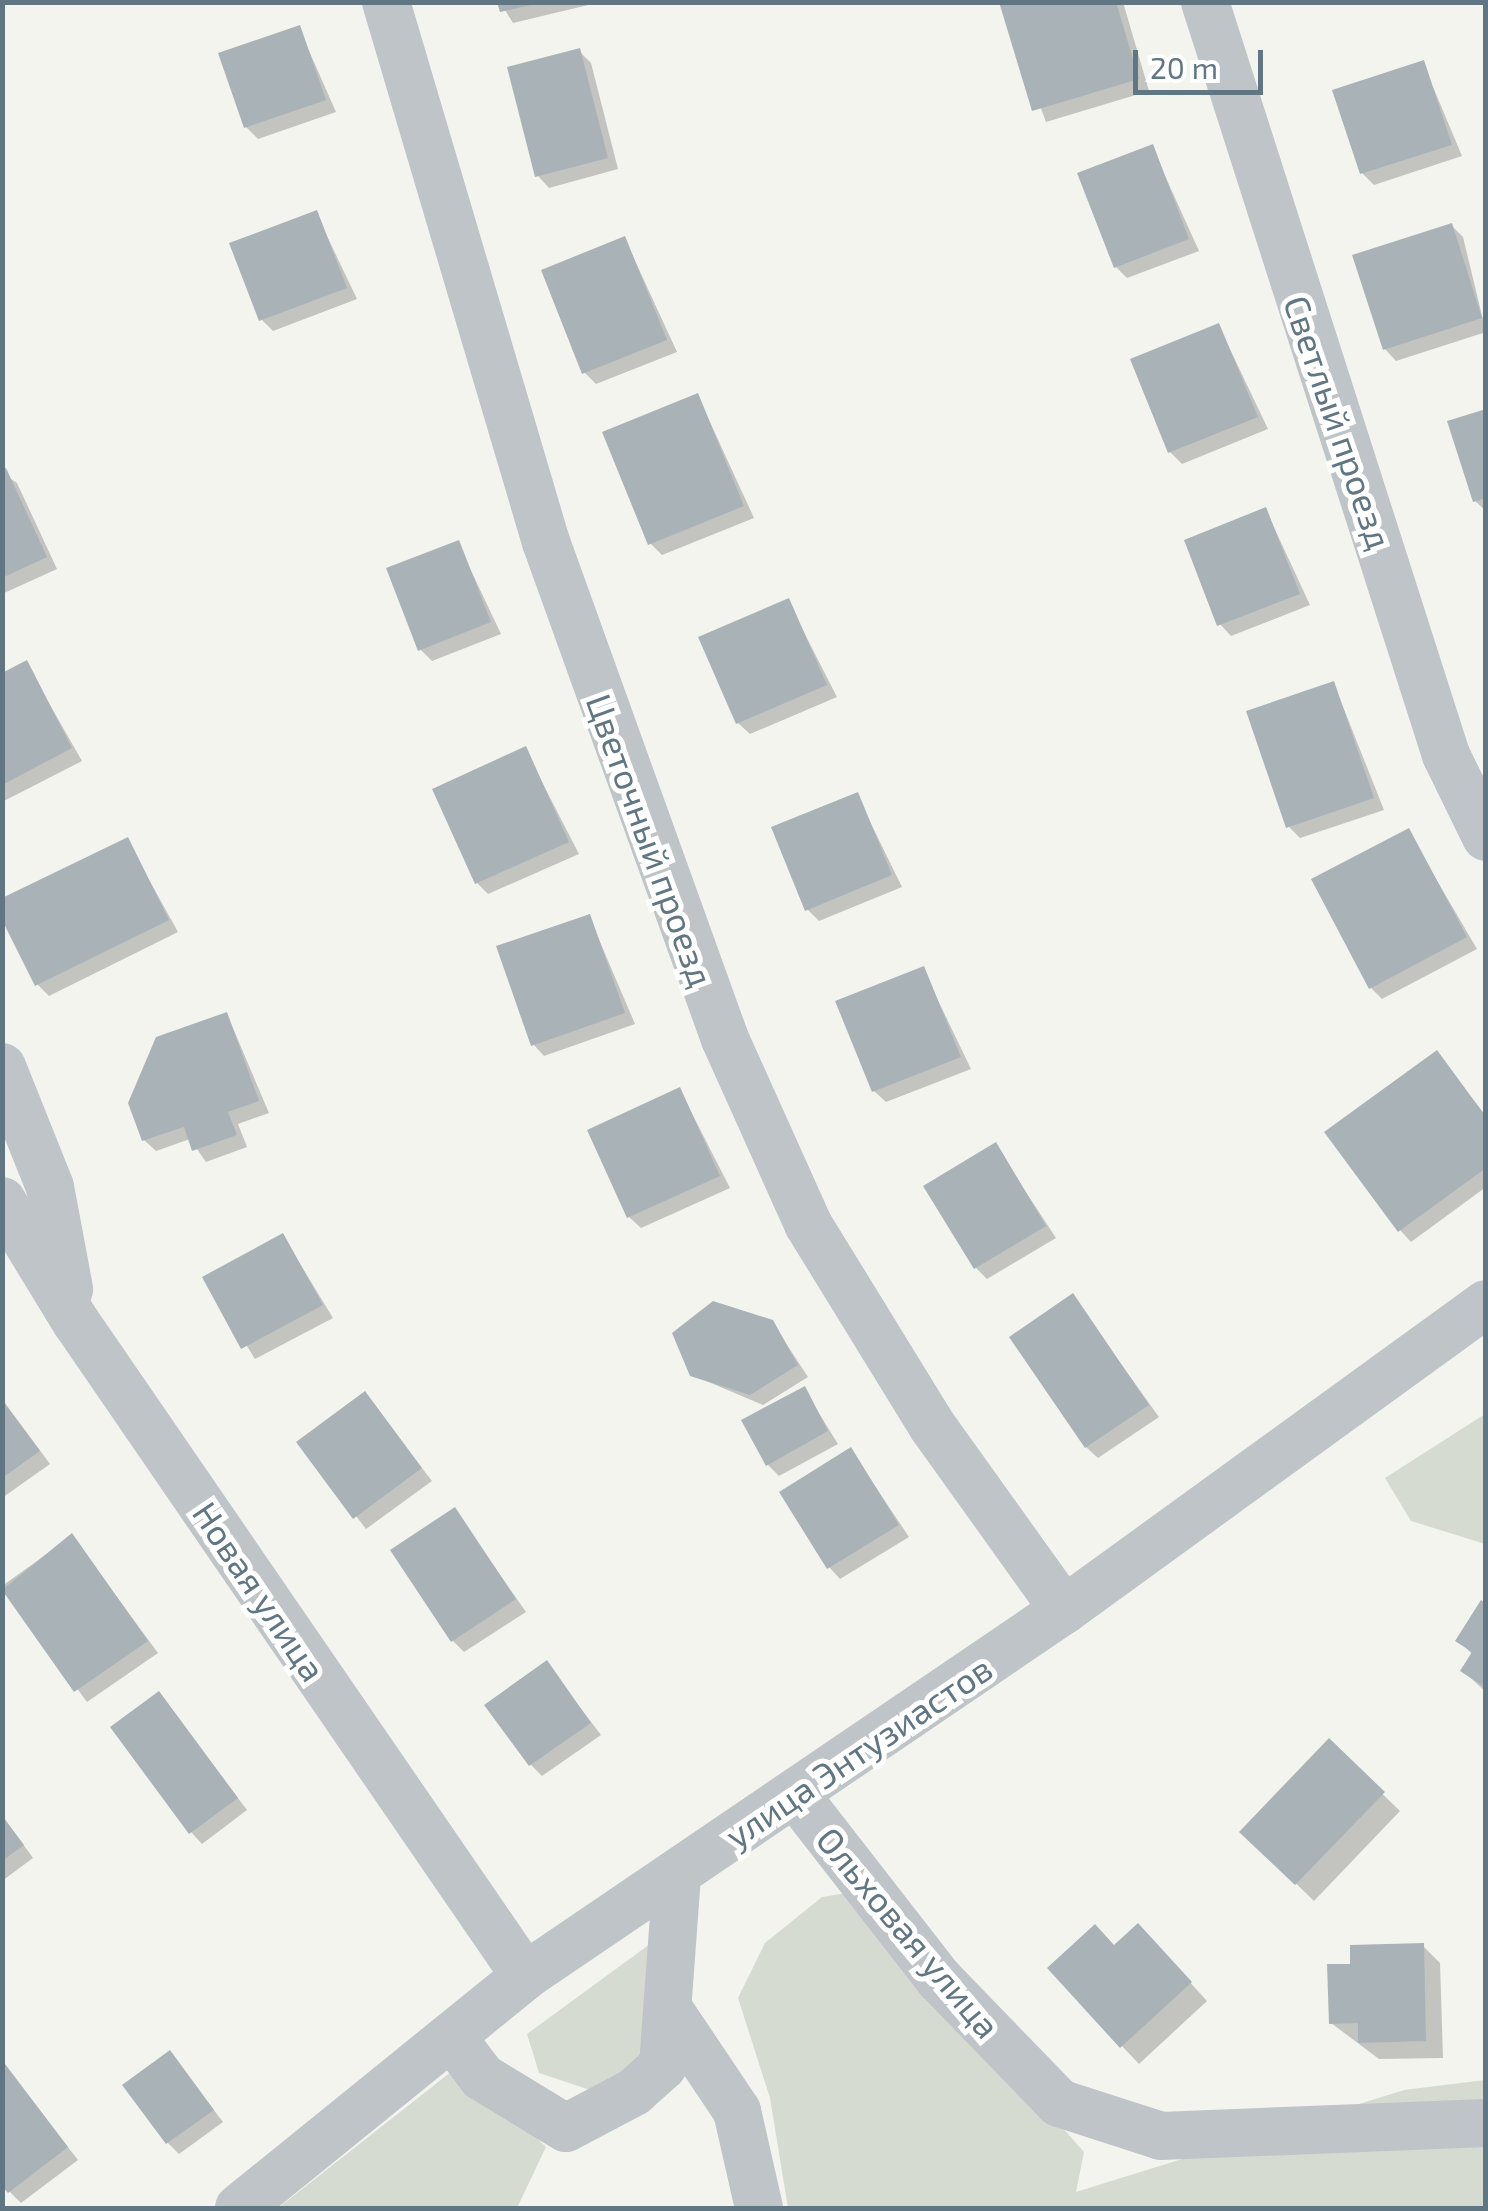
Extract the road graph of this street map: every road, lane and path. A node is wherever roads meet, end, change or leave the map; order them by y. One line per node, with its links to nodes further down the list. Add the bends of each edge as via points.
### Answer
1 (386, 2): 8 (street, Цветочный проезд, via 546,542 725,1039 808,1224 932,1427)
2 (1204, 2): 3 (street, Светлый проезд, via 1446,755)
3 (1486, 837)
4 (2, 1067): 7 (street, via 50,1187)
5 (2, 1201): 7 (street, Новая улица)
6 (1486, 1304): 8 (street, улица Энтузиастов)
7 (76, 1322): 11 (street, Новая улица)
8 (1064, 1610): 9 (street, улица Энтузиастов)
9 (795, 1794): 10 (street, улица Энтузиастов); 14 (street, Ольховая улица, via 940,1980 1059,2103 1162,2136)
10 (677, 1874): 11 (street, улица Энтузиастов); 12 (street)
11 (524, 1976): 13 (street, улица Энтузиастов)
12 (672, 2014): 13 (street, via 663,2066 566,2128 482,2077); 16 (street, via 737,2111)
13 (452, 2037): 15 (street, улица Энтузиастов)
14 (1486, 2123)
15 (238, 2208)
16 (759, 2208)

